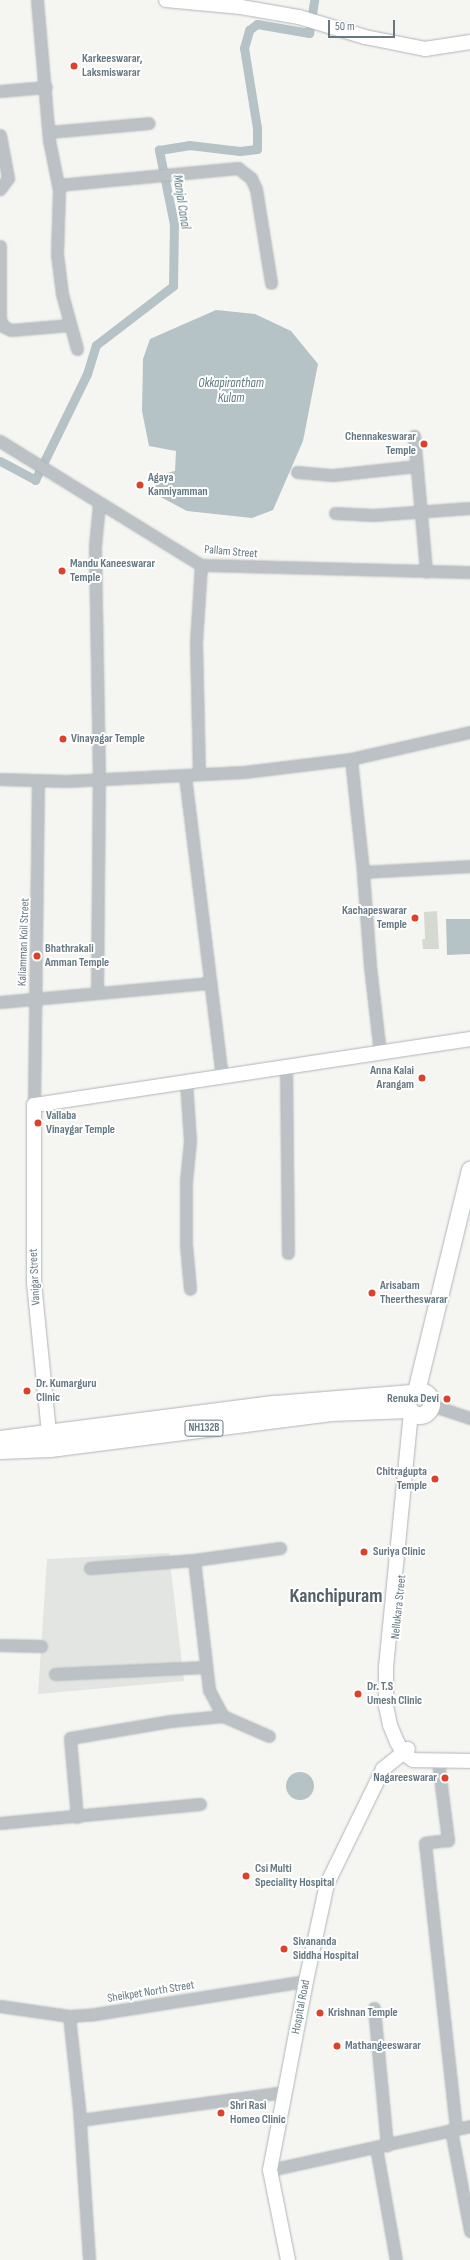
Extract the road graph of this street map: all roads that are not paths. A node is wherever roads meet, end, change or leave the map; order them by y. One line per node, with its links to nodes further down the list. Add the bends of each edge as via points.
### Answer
1 (37, 0): 4 (street)
2 (166, 0): 3 (main road, via 241,6 426,49)
3 (470, 42)
4 (46, 87): 5 (street); 7 (street)
5 (0, 91)
6 (149, 123): 7 (street)
7 (49, 132): 9 (street)
8 (0, 135): 10 (street, via 8,178)
9 (58, 185): 12 (street, via 238,168 246,172 256,188); 13 (street, via 57,254 62,294)
10 (0, 189)
11 (0, 246): 13 (street, via 0,319 3,326 11,330)
12 (271, 283)
13 (70, 325): 14 (street)
14 (77, 349)
15 (414, 436): 17 (street)
16 (0, 441): 19 (street, Pallam Street)
17 (417, 466): 18 (street, via 340,475); 21 (street)
18 (297, 472)
19 (99, 504): 23 (street, Pallam Street); 31 (street, via 95,546)
20 (470, 508): 21 (street)
21 (422, 510): 22 (street, via 373,515); 24 (street)
22 (335, 513)
23 (201, 565): 24 (street, Pallam Street); 28 (street, via 196,642)
24 (426, 571): 25 (street, Pallam Street)
25 (470, 572)
26 (470, 732): 27 (street)
27 (351, 759): 28 (street, via 244,772); 34 (street)
28 (199, 774): 29 (street)
29 (185, 776): 31 (street); 35 (street)
30 (0, 779): 32 (street)
31 (99, 779): 32 (street); 36 (street)
32 (38, 780): 37 (street, Kaliamman Koil Street)
33 (470, 866): 34 (street)
34 (364, 872): 40 (street, via 370,966)
35 (210, 982): 36 (street); 42 (street)
36 (97, 993): 37 (street)
37 (35, 1000): 38 (street); 44 (street, Kaliamman Koil Street)
38 (0, 1002)
39 (470, 1039): 40 (main road)
40 (380, 1053): 41 (main road)
41 (286, 1067): 42 (main road); 47 (street)
42 (222, 1076): 43 (main road)
43 (186, 1082): 44 (main road); 48 (street, via 190,1141 186,1180 186,1245)
44 (34, 1105): 52 (main road, Vanigar Street, via 34,1282)
45 (470, 1170): 49 (highway)
46 (470, 1205): 49 (highway)
47 (288, 1253)
48 (190, 1288)
49 (417, 1402): 50 (street); 52 (highway, via 275,1404); 63 (main road, Nellukara Street, via 391,1689 398,1729)
50 (470, 1418)
51 (0, 1439): 52 (highway)
52 (49, 1441): 53 (highway)
53 (0, 1450)
54 (280, 1548): 55 (street)
55 (194, 1560): 56 (street); 59 (street)
56 (90, 1568)
57 (0, 1645): 58 (street)
58 (41, 1646)
59 (206, 1667): 60 (street); 61 (street, via 209,1690)
60 (55, 1674)
61 (223, 1716): 62 (street); 68 (street, via 172,1720 70,1738)
62 (269, 1736)
63 (406, 1751): 64 (main road, via 430,1756); 66 (main road, via 413,1760); 70 (main road, Hospital Road, via 383,1769 328,1884)
64 (470, 1755)
65 (470, 1761): 66 (main road)
66 (438, 1762): 77 (street, via 448,1840 425,1843)
67 (200, 1804): 68 (street)
68 (77, 1817): 69 (street)
69 (0, 1823)
70 (306, 1981): 73 (street, Sheikpet North Street); 74 (main road, Hospital Road)
71 (0, 2004): 73 (street, Sheikpet North Street)
72 (374, 2008): 78 (street)
73 (69, 2016): 75 (street)
74 (285, 2092): 75 (street); 79 (main road, Hospital Road)
75 (80, 2120): 81 (street)
76 (470, 2126): 77 (street)
77 (453, 2130): 78 (street); 80 (street)
78 (382, 2146): 79 (street); 83 (street)
79 (270, 2170): 82 (main road)
80 (470, 2231)
81 (89, 2260)
82 (288, 2260)
83 (396, 2260)

